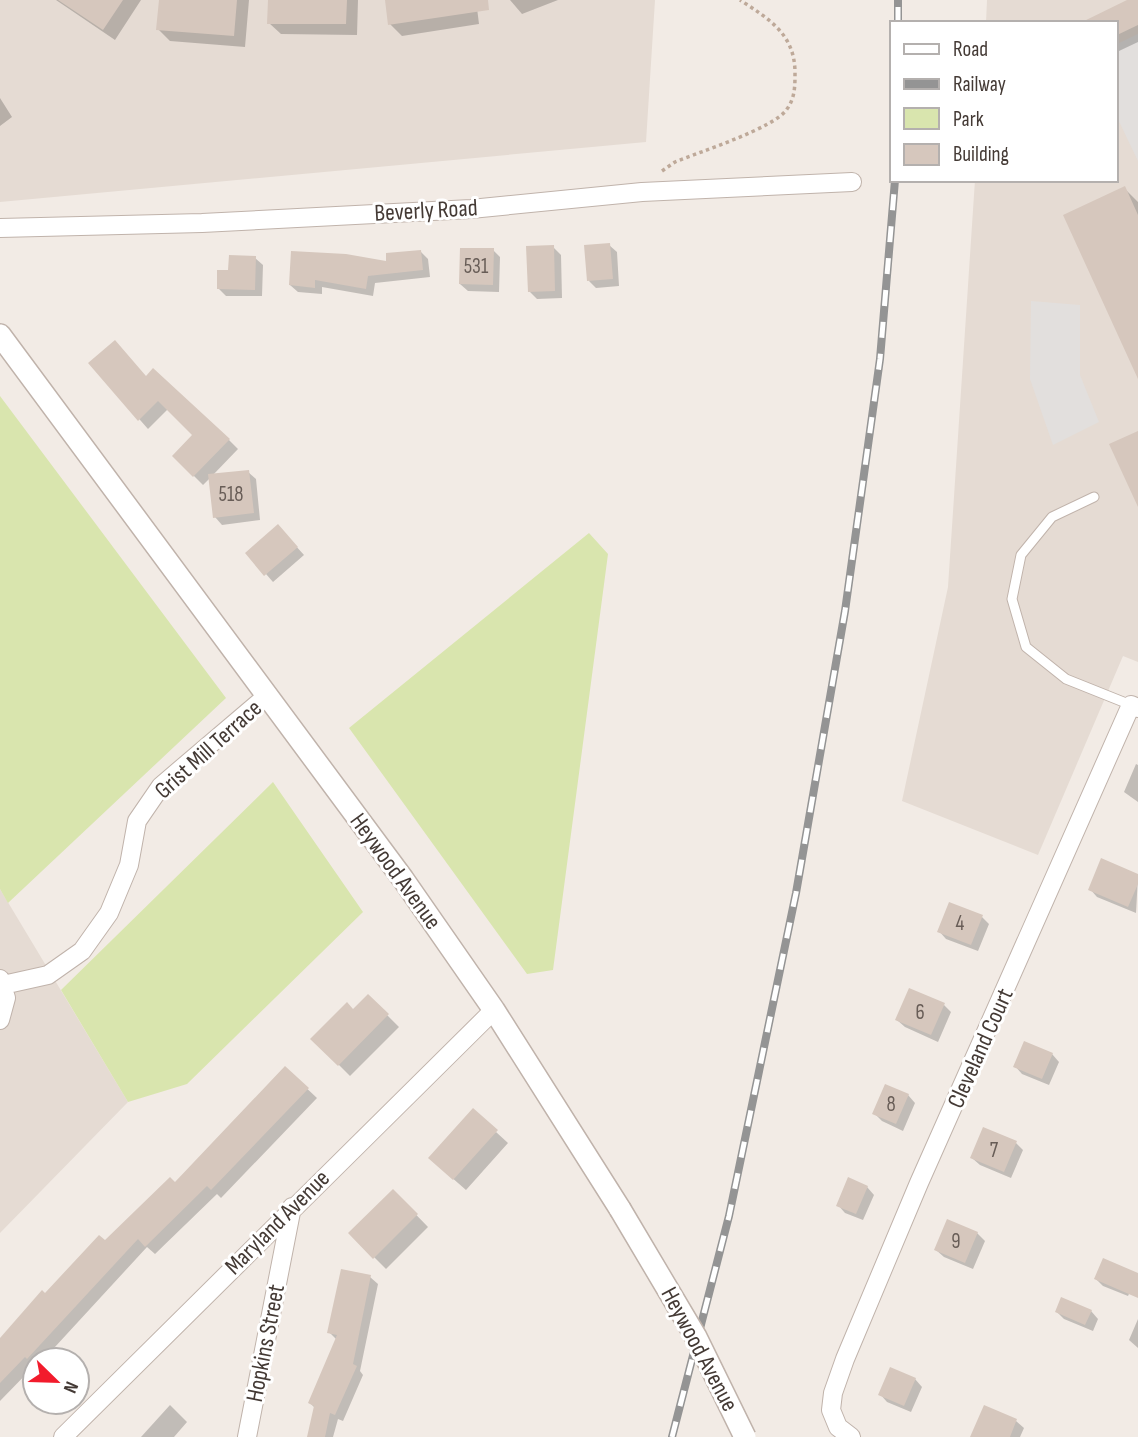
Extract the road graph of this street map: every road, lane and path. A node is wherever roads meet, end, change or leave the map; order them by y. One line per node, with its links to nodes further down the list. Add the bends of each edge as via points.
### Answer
1 (740, 0): 3 (path, via 774,22 791,44 795,92 787,111 770,124 675,162)
2 (852, 182): 3 (street, Beverly Road)
3 (642, 192): 4 (street, Beverly Road, via 471,208 202,223)
4 (0, 228)
5 (0, 335): 7 (street, Heywood Avenue)
6 (1094, 497): 8 (lane, via 1052,517 1021,555 1012,599 1026,647 1066,679)
7 (268, 695): 9 (street, Grist Mill Terrace, via 161,786 137,821 129,865 109,913 82,951 48,975); 10 (street, Heywood Avenue)
8 (1134, 706): 16 (street, Cleveland Court, via 919,1183 833,1393 834,1419)
9 (2, 982): 11 (street, Grist Mill Terrace, via 6,998)
10 (494, 1010): 12 (street, Maryland Avenue); 15 (street, Heywood Avenue, bridge, via 696,1337)
11 (0, 1020)
12 (292, 1207): 13 (street, Maryland Avenue); 14 (street, Hopkins Street)
13 (64, 1437)
14 (247, 1437)
15 (745, 1437)
16 (851, 1437)

